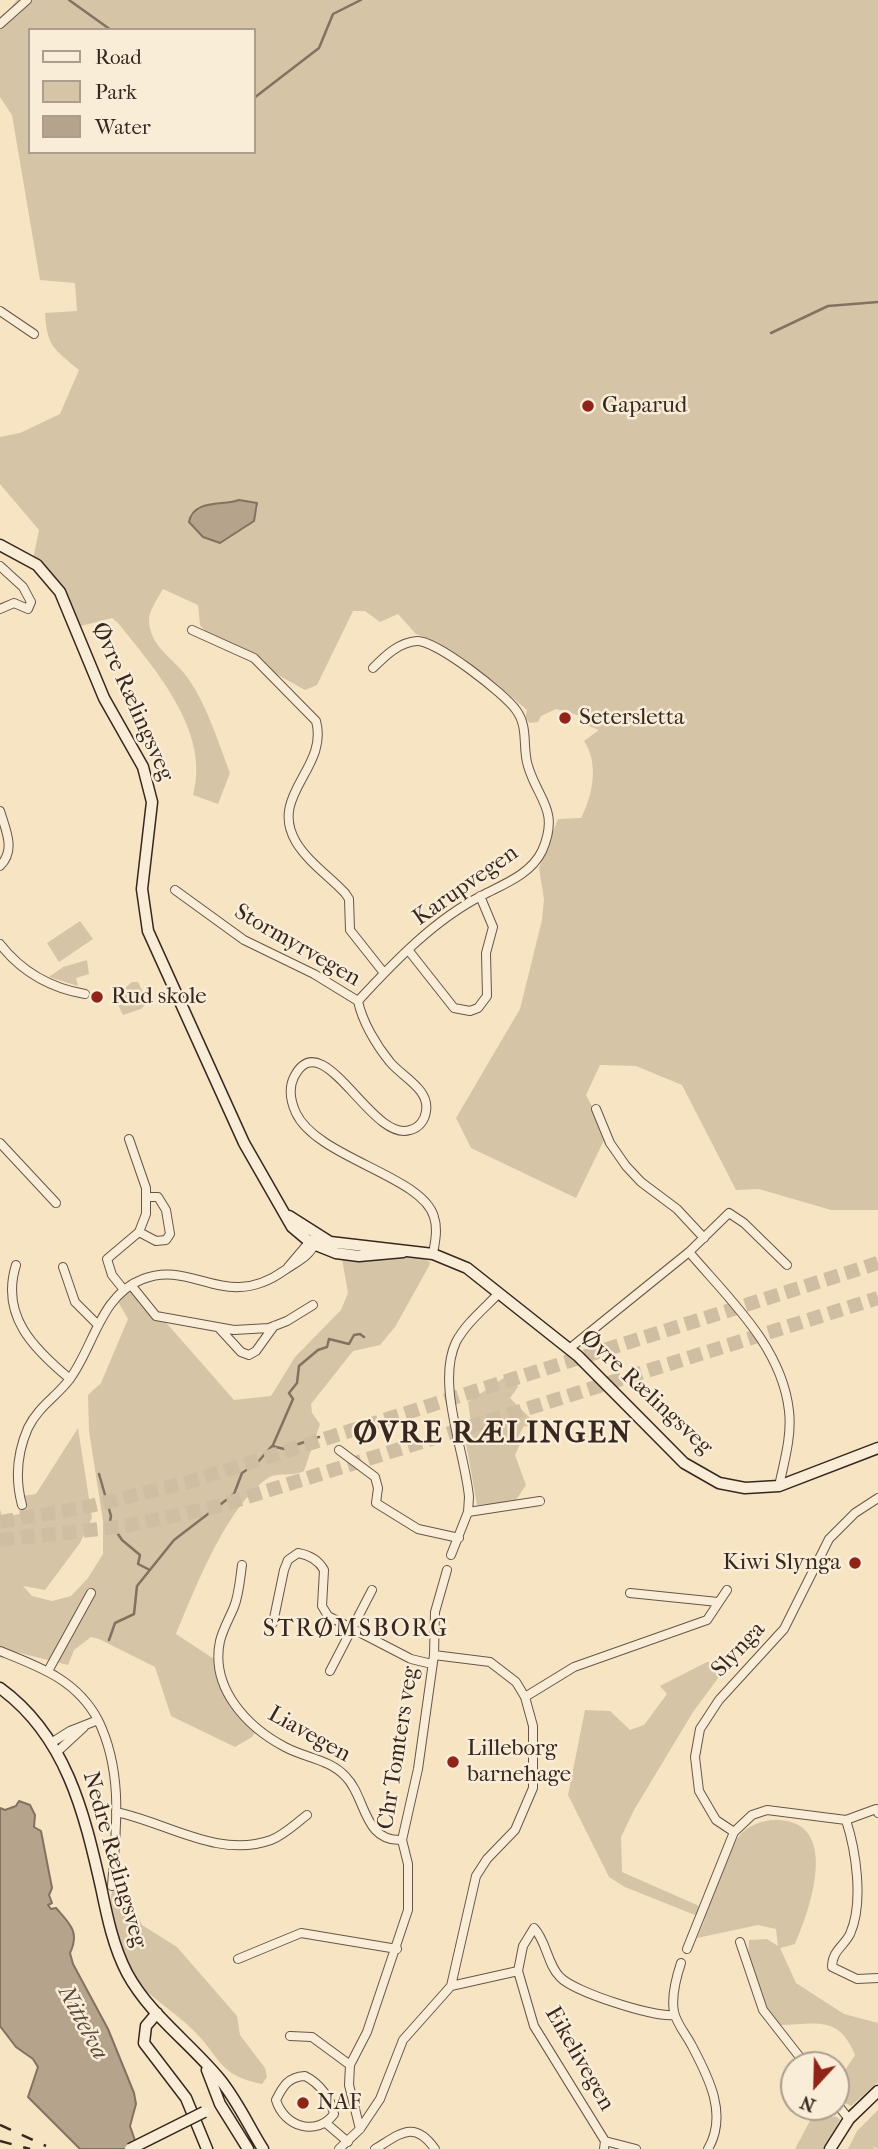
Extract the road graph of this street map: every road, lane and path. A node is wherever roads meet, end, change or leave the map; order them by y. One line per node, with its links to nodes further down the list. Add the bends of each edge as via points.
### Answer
1 (27, 0): 2 (street)
2 (0, 24)
3 (0, 311): 4 (street)
4 (34, 334)
5 (0, 545): 26 (main road, Øvre Rælingsveg, via 37,565 60,592 104,698 143,767 152,802 142,889 148,931 244,1143 285,1213)
6 (0, 566): 7 (street, via 30,596 31,606 9,603)
7 (0, 609)
8 (192, 630): 16 (street, via 254,658 316,721 316,755 288,803 290,829 305,854 349,899 350,930)
9 (373, 668): 13 (street, Karupvegen, via 406,644 433,645 509,702 522,720 527,764 548,812 546,836 540,856 525,872)
10 (0, 811): 11 (street, via 10,847)
11 (0, 866)
12 (174, 890): 18 (street, Stormyrvegen, via 244,940)
13 (480, 896): 15 (street, Karupvegen); 15 (street, via 493,927 486,954 489,986 478,1008 462,1012 454,1008)
14 (0, 944): 17 (street, via 32,974)
15 (409, 951): 16 (street, Karupvegen)
16 (384, 974): 18 (street, Karupvegen)
17 (85, 994)
18 (358, 1000): 28 (street, Stormyrvegen, via 383,1052 424,1097 423,1120 412,1130 387,1128 337,1073 320,1065 311,1064 297,1072 291,1086 293,1104 309,1131 427,1204 435,1218)
19 (596, 1109): 25 (street, via 626,1166)
20 (129, 1139): 22 (street)
21 (0, 1143): 23 (street)
22 (147, 1197): 24 (street); 24 (street, via 159,1197 163,1202 170,1234 166,1240 156,1241)
23 (56, 1203)
24 (139, 1232): 32 (street, via 107,1259 112,1275)
25 (704, 1237): 27 (street); 30 (street, via 729,1213)
26 (313, 1241): 28 (main road, Øvre Rælingsveg, via 352,1256); 32 (street, via 286,1269 247,1288 166,1275 144,1278)
27 (689, 1252): 38 (street); 42 (street, via 752,1326 782,1384 789,1431)
28 (433, 1254): 33 (main road, Øvre Rælingsveg, via 459,1263)
29 (16, 1265): 39 (street, via 8,1282 16,1321 41,1355)
30 (787, 1265)
31 (63, 1267): 35 (street, via 75,1302)
32 (127, 1287): 35 (street); 37 (street, via 156,1316)
33 (499, 1293): 38 (main road, Øvre Rælingsveg); 47 (street, via 463,1331 450,1366)
34 (313, 1305): 36 (street)
35 (98, 1325): 39 (street)
36 (274, 1326): 37 (street); 37 (street, via 249,1355)
37 (219, 1328)
38 (569, 1349): 42 (main road, Øvre Rælingsveg, via 692,1469 735,1487)
39 (70, 1379): 46 (street, via 40,1408 28,1429 17,1475)
40 (878, 1448): 42 (main road, Øvre Rælingsveg)
41 (339, 1450): 48 (street, via 375,1478 376,1503 385,1511 425,1532)
42 (779, 1486)
43 (878, 1490): 44 (street, Slynga)
44 (874, 1499): 72 (street, Slynga, via 829,1539 784,1629 719,1700 700,1728 695,1757 699,1791 716,1820)
45 (540, 1501): 47 (street)
46 (22, 1505)
47 (468, 1512): 48 (street)
48 (459, 1538): 49 (street)
49 (452, 1555)
50 (243, 1565): 73 (street, Liavegen, via 217,1660 237,1709 278,1743 343,1773 361,1810 380,1833 386,1839)
51 (447, 1570): 60 (street, Chr Tomters veg, via 435,1612)
52 (372, 1590): 58 (street)
53 (727, 1590): 56 (street)
54 (91, 1593): 62 (street)
55 (630, 1593): 56 (street)
56 (718, 1602): 65 (street, via 707,1620 592,1660)
57 (273, 1623): 58 (street, via 284,1570 298,1553 316,1559 324,1570 324,1612)
58 (352, 1628): 61 (street, via 411,1659); 63 (street)
59 (0, 1651): 62 (street, Nedre Rælingsveg)
60 (434, 1655): 61 (street, Chr Tomters veg); 65 (street, via 490,1662 516,1682)
61 (432, 1664): 73 (street, Chr Tomters veg, via 418,1769)
62 (48, 1671): 66 (street, Nedre Rælingsveg, via 76,1690)
63 (330, 1671)
64 (0, 1688): 67 (main road, Nedre Rælingsveg)
65 (525, 1697): 82 (street, via 533,1735 533,1788 515,1830 477,1876)
66 (98, 1720): 67 (street, Nedre Rælingsveg); 68 (street, Nedre Rælingsveg, via 113,1763)
67 (54, 1747): 83 (main road, Nedre Rælingsveg, via 80,1802 117,1950 131,1979)
68 (116, 1812): 70 (street, via 210,1843 273,1839); 74 (street, Nedre Rælingsveg)
69 (878, 1813): 71 (street, via 876,1809)
70 (307, 1815)
71 (846, 1820): 72 (street, via 767,1810 752,1815); 81 (street, via 853,1844 857,1908 851,1932 834,1954 832,1967 857,1979)
72 (734, 1832): 77 (street)
73 (402, 1840): 76 (street, Chr Tomters veg, via 410,1887)
74 (111, 1886)
75 (740, 1942): 86 (street, via 763,2010)
76 (397, 1949): 78 (street, via 301,1933); 88 (street, Chr Tomters veg, via 368,2032)
77 (687, 1949)
78 (237, 1959)
79 (681, 1963): 84 (street, via 674,1987)
80 (517, 1971): 82 (street); 84 (street, via 525,1940 534,1928 558,1976 574,1987 657,2014); 97 (street, Eikelivegen, via 534,2026)
81 (878, 1978)
82 (451, 1986): 95 (street, via 402,2040 380,2099)
83 (157, 2013): 87 (main road, Nedre Rælingsveg); 99 (main road, via 146,2026 144,2043 186,2098)
84 (675, 2015): 106 (street, via 718,2111)
85 (290, 2036): 88 (street, via 312,2037)
86 (795, 2051)
87 (203, 2062): 90 (main road, Nedre Rælingsveg); 91 (main road, Nedre Rælingsveg)
88 (350, 2065): 95 (street, via 349,2085)
89 (878, 2091): 92 (main road)
90 (220, 2104): 91 (main road, Nedre Rælingsveg); 98 (main road, bridge); 100 (main road, Nedre Rælingsveg)
91 (244, 2118): 101 (main road, Nedre Rælingsveg)
92 (850, 2118)
93 (848, 2121): 107 (main road)
94 (327, 2124): 94 (street, via 317,2128 291,2122 276,2100 283,2085 296,2077 314,2081 333,2108); 96 (street)
95 (360, 2129): 96 (street)
96 (348, 2142): 102 (street)
97 (604, 2145): 105 (street)
98 (130, 2149)
99 (207, 2149)
100 (248, 2149)
101 (263, 2149)
102 (339, 2149)
103 (375, 2149): 104 (street, via 410,2131 424,2136)
104 (435, 2149)
105 (636, 2149)
106 (708, 2149)
107 (830, 2149)

